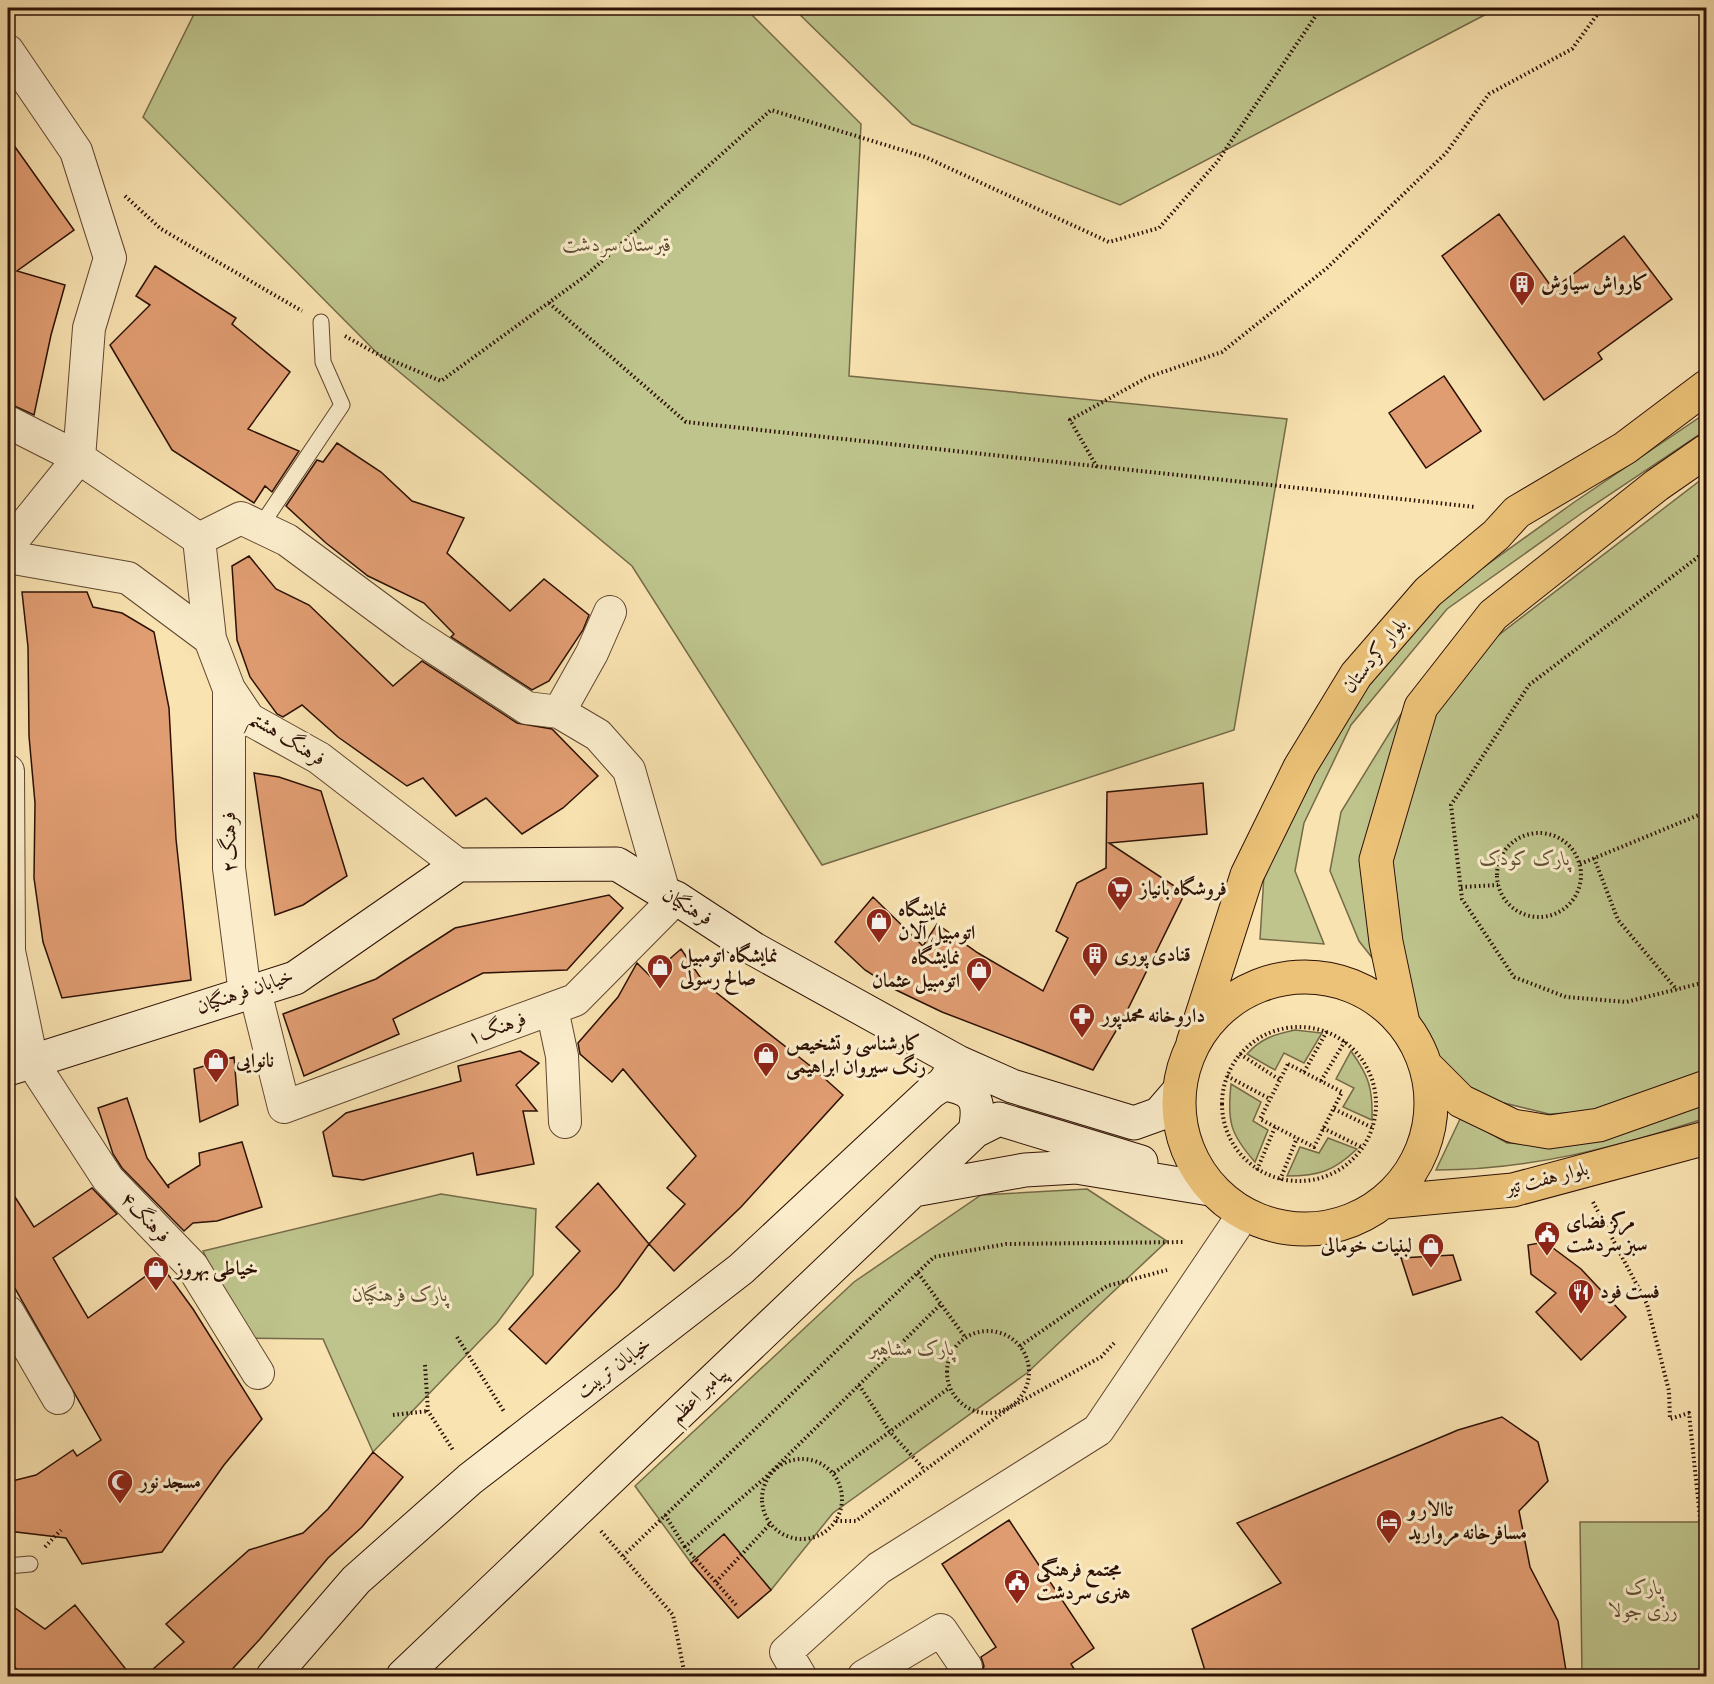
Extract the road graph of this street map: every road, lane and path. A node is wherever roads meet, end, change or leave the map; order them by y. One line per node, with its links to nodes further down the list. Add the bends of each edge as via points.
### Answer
1 (1322, 8): 5 (path, via 1217,162 1159,228 1109,242 926,156 771,110 584,278)
2 (1602, 8): 11 (path, via 1572,49 1489,94 1446,153 1327,268 1222,352 1148,377 1070,420)
3 (8, 51): 10 (street, via 76,151 110,258 89,328)
4 (118, 190): 6 (path, via 161,229)
5 (549, 303): 6 (path, via 441,381 379,355); 11 (path, via 686,422)
6 (321, 322): 13 (lane, via 323,362 342,405)
7 (1707, 387): 12 (main road, بلوار کردستان, via 1624,448)
8 (8, 422): 10 (street)
9 (1707, 451): 35 (main road, via 1657,485 1493,615 1421,707 1376,860 1386,942)
10 (79, 458): 14 (street); 15 (street)
11 (1097, 466): 12 (path)
12 (1517, 512): 38 (main road, بلوار کردستان, via 1496,535 1428,592 1356,675 1300,767 1247,875)
13 (260, 527): 14 (street, via 241,518); 21 (street, via 288,540 414,634 527,708)
14 (199, 539): 19 (street, فرهنگ هشتم)
15 (8, 546)
16 (1707, 551): 29 (path, via 1529,684 1451,805)
17 (8, 556): 19 (street, via 128,578)
18 (610, 612): 21 (street)
19 (210, 639): 20 (street, فرهنگ هشتم)
20 (229, 688): 27 (street, فرهنگ هشتم, via 249,719 319,758); 33 (street, فرهنگ۲, via 229,868)
21 (559, 712): 30 (street, via 598,735 629,770)
22 (8, 771): 24 (street)
23 (1707, 813): 25 (path)
24 (9, 832): 40 (street, via 9,951)
25 (1594, 858): 26 (path); 32 (path, via 1618,920)
26 (1580, 864): 28 (path, via 1578,890 1562,909 1550,914 1524,914 1503,898); 28 (path, via 1565,841 1553,835 1527,835 1506,848 1497,872)
27 (458, 865): 30 (main road, فرهنگیان, via 617,864); 33 (main road, خیابان فرهنگیان, via 295,978)
28 (1498, 885): 29 (path)
29 (1461, 887): 32 (path, via 1462,899 1514,977 1566,997 1616,1002)
30 (670, 896): 34 (street, فرهنگ۱, via 575,1000); 43 (main road, فرهنگیان)
31 (1707, 982): 32 (path)
32 (1677, 990)
33 (250, 992): 40 (main road, خیابان فرهنگیان); 51 (street, فرهنگ۲)
34 (552, 1009): 51 (street, فرهنگ۱); 53 (street, via 562,1056)
35 (1403, 1023): 38 (main road, via 1372,995 1334,979 1293,976 1252,987 1218,1010); 41 (main road)
36 (1327, 1031): 37 (path); 39 (path, via 1308,1026 1280,1029 1254,1041); 42 (path)
37 (1345, 1041): 46 (path); 57 (path, via 1370,1071 1376,1089)
38 (1193, 1043): 49 (main road)
39 (1240, 1054): 44 (path); 45 (path)
40 (20, 1065): 80 (street, فرهنگ۴, via 108,1179 192,1266)
41 (1426, 1066): 48 (main road, via 1461,1101 1513,1126 1549,1132 1599,1125); 66 (main road, via 1432,1103 1426,1140 1410,1174)
42 (1304, 1072): 45 (path, via 1288,1064); 46 (path)
43 (950, 1073): 47 (main road); 54 (main road, via 975,1097 978,1118); 105 (main road, خیابان تربیت, via 741,1269 636,1353 491,1460 356,1580)
44 (1227, 1076): 50 (path); 61 (path, via 1222,1096 1223,1118 1241,1156)
45 (1280, 1080): 50 (path)
46 (1321, 1081): 52 (path, via 1342,1092)
47 (1012, 1086): 49 (main road, via 1134,1123 1159,1114); 54 (main road)
48 (1707, 1087)
49 (1178, 1092): 64 (main road, via 1180,1127 1190,1160)
50 (1270, 1100): 55 (path, via 1260,1119)
51 (284, 1107)
52 (1334, 1109): 56 (path); 57 (path)
53 (565, 1122)
54 (987, 1125): 64 (main road, via 1116,1152); 65 (main road, پیامبر اعظم)
55 (1275, 1127): 58 (path); 61 (path)
56 (1323, 1128): 58 (path, via 1314,1147); 60 (path)
57 (1373, 1128): 60 (path)
58 (1297, 1138): 63 (path)
59 (1706, 1140): 62 (main road, بلوار هفت تیر)
60 (1364, 1148): 63 (path, via 1335,1173 1317,1180)
61 (1257, 1170): 63 (path)
62 (1578, 1172): 66 (main road, بلوار هفت تیر, via 1513,1190); 101 (path, via 1647,1304 1669,1391 1670,1419 1689,1413)
63 (1280, 1179)
64 (1210, 1189): 65 (main road, via 1076,1167 1024,1170); 67 (main road)
65 (914, 1190): 93 (main road, پیامبر اعظم)
66 (1385, 1202): 67 (main road, via 1352,1221 1316,1230 1278,1228)
67 (1243, 1215): 68 (street)
68 (1225, 1241): 69 (path); 108 (street, via 1098,1430 879,1568 786,1652)
69 (1185, 1242): 70 (path); 71 (path, via 1006,1244 934,1257)
70 (1180, 1251)
71 (918, 1273): 73 (path); 94 (path)
72 (1163, 1279): 78 (path, via 1169,1269 1107,1286)
73 (941, 1304): 76 (path); 81 (path)
74 (8, 1312): 83 (street)
75 (457, 1337): 84 (path)
76 (965, 1337): 78 (path, via 988,1330 1011,1338); 82 (path, via 948,1360)
77 (1117, 1340): 85 (path, via 1101,1357)
78 (1020, 1346): 85 (path, via 1029,1373 1020,1399)
79 (425, 1365): 86 (path)
80 (258, 1373)
81 (859, 1385): 88 (path); 92 (path)
82 (949, 1388): 85 (path, via 957,1400 975,1411 995,1413); 88 (path)
83 (58, 1398)
84 (498, 1398)
85 (1009, 1408): 90 (path)
86 (428, 1411): 87 (path); 89 (path)
87 (393, 1415)
88 (890, 1432): 90 (path); 91 (path)
89 (447, 1439)
90 (924, 1469): 95 (path, via 856,1521)
91 (834, 1473): 92 (path, via 823,1464 798,1458 787,1460); 95 (path, via 842,1497)
92 (768, 1476): 96 (path, via 761,1501); 97 (path)
93 (582, 1508): 98 (path); 106 (main road, پیامبر اعظم)
94 (665, 1515): 97 (path); 98 (path)
95 (836, 1521): 96 (path, via 826,1531 805,1539 781,1533)
96 (770, 1524): 102 (path)
97 (685, 1548): 102 (path)
98 (623, 1556): 107 (path, via 673,1615)
99 (30, 1564): 100 (lane)
100 (8, 1566)
101 (1707, 1575)
102 (716, 1582): 103 (path)
103 (736, 1605)
104 (966, 1667): 109 (street, via 941,1630)
105 (273, 1677)
106 (403, 1677)
107 (685, 1677)
108 (800, 1677)
109 (864, 1677)

